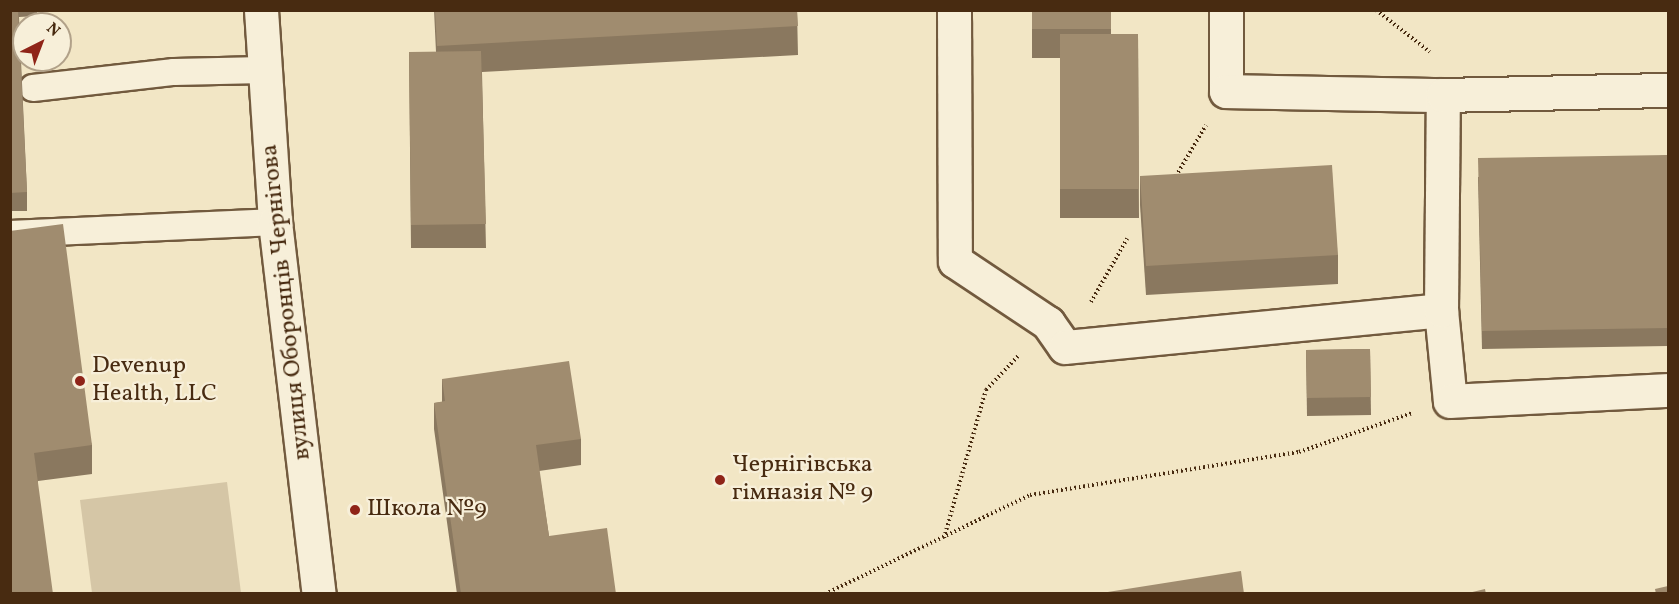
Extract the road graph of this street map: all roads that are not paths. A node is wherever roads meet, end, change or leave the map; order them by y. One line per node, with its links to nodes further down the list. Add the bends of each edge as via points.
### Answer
1 (261, 10): 4 (street, вулиця Оборонців Чернігова)
2 (954, 10): 10 (street, via 955,261 1057,335)
3 (1226, 10): 7 (street, via 1226,91)
4 (264, 70): 5 (lane, via 174,72); 8 (street, вулиця Оборонців Чернігова)
5 (33, 88)
6 (1668, 90): 7 (street)
7 (1443, 95): 10 (street)
8 (275, 222): 9 (lane); 12 (street, вулиця Оборонців Чернігова)
9 (10, 234)
10 (1441, 310): 11 (street, via 1450,401)
11 (1668, 390)
12 (319, 594)

